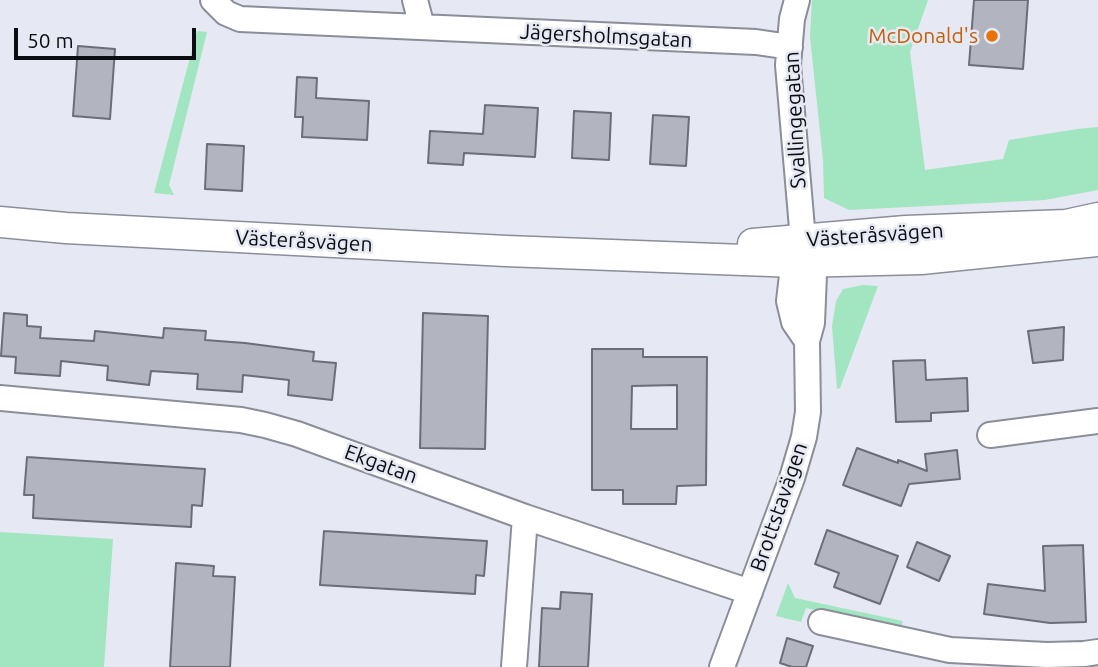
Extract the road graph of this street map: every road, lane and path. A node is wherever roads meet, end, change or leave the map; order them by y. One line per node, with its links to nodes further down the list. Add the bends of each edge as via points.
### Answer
1 (213, 0): 4 (street, Jägersholmsgatan, via 240,19)
2 (415, 0): 4 (street)
3 (797, 0): 5 (street, Svallingegatan)
4 (422, 27): 5 (street, Jägersholmsgatan)
5 (790, 47): 9 (street, Svallingegatan)
6 (1098, 218): 9 (street, Västeråsvägen, via 1066,225 906,231)
7 (0, 222): 9 (street, Västeråsvägen, via 506,251)
8 (1098, 241): 9 (street, Västeråsvägen, via 921,259)
9 (803, 254): 14 (street, Brottstavägen, via 792,275 789,301 793,323 807,341 808,412 792,478)
10 (0, 398): 13 (street, Ekgatan, via 265,425)
11 (1098, 421): 12 (street)
12 (990, 435)
13 (524, 517): 14 (street, Ekgatan); 17 (street)
14 (750, 592): 18 (street, Brottstavägen)
15 (821, 622): 16 (street, via 950,650 1047,655)
16 (1098, 652)
17 (514, 667)
18 (722, 667)

